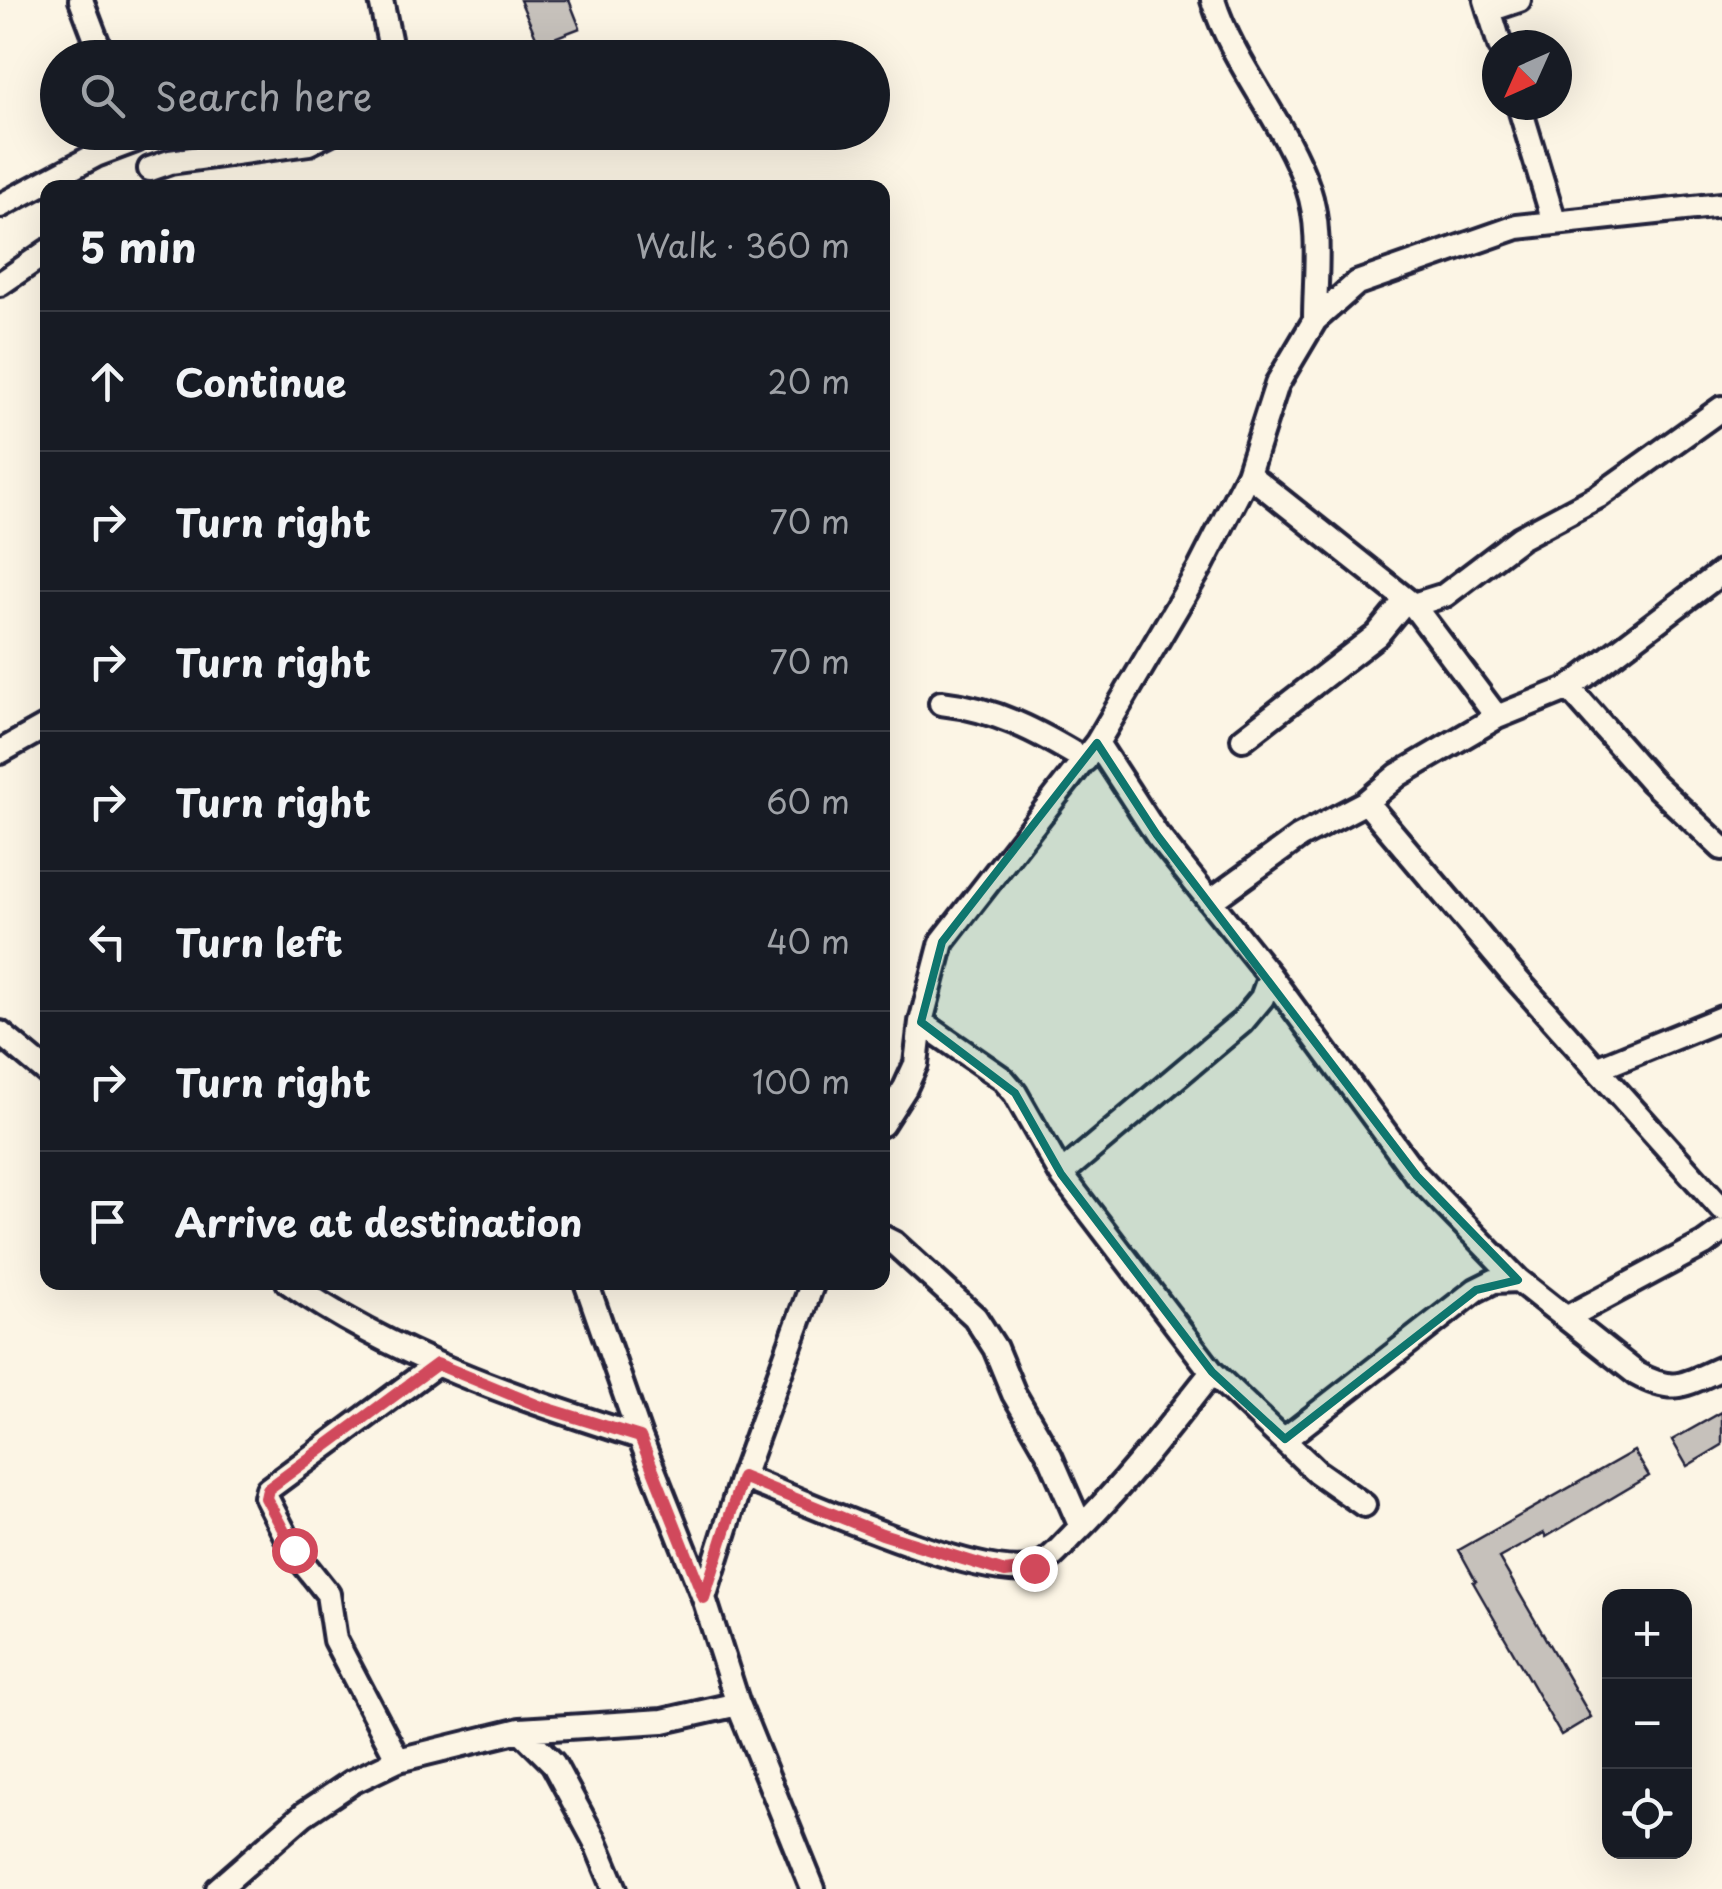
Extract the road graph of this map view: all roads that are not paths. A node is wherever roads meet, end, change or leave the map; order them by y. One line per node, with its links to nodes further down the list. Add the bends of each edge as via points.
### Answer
1 (81, 0): 7 (street)
2 (381, 0): 8 (street)
3 (1212, 0): 21 (street, via 1308,190 1316,227)
4 (1519, 0): 5 (street)
5 (1488, 5): 6 (street)
6 (1496, 30)
7 (97, 40)
8 (388, 40)
9 (1523, 120): 18 (street)
10 (106, 150): 14 (street)
11 (141, 150): 13 (street)
12 (258, 150): 13 (street, via 170,162)
13 (154, 178)
14 (49, 180)
15 (40, 185): 17 (street)
16 (1722, 204): 18 (street)
17 (0, 206)
18 (1554, 220): 21 (street, via 1357,283)
19 (40, 256): 20 (street)
20 (0, 284)
21 (1315, 320): 23 (street, via 1278,384)
22 (1722, 408): 25 (street, via 1598,496 1520,538 1445,595)
23 (1248, 474): 25 (street); 32 (street)
24 (1722, 572): 26 (street)
25 (1409, 603): 28 (street); 30 (street)
26 (1569, 688): 28 (street); 34 (street)
27 (941, 703): 32 (street, via 974,706)
28 (1497, 718): 33 (street, via 1398,775)
29 (40, 730): 31 (street)
30 (1243, 739)
31 (0, 752)
32 (1091, 752): 35 (street); 38 (street, via 942,942)
33 (1366, 802): 35 (street, via 1299,837); 41 (street)
34 (1722, 848)
35 (1212, 900): 36 (street)
36 (1270, 976): 43 (street, via 1242,1022); 47 (street, via 1417,1176)
37 (1722, 1018): 41 (street)
38 (921, 1022): 42 (street, via 916,1064); 43 (street, via 1003,1079)
39 (0, 1033): 40 (street)
40 (40, 1066)
41 (1599, 1068): 44 (street)
42 (890, 1112)
43 (1061, 1174): 54 (street)
44 (1722, 1208)
45 (1722, 1231): 51 (street)
46 (890, 1241): 59 (street, via 975,1317)
47 (1518, 1280): 51 (street); 56 (street, via 1494,1280 1476,1290)
48 (301, 1290): 52 (street)
49 (589, 1290): 55 (street)
50 (810, 1290): 57 (street)
51 (1566, 1318): 53 (street, via 1659,1386 1681,1386)
52 (437, 1364): 55 (street, via 539,1406); 63 (street, via 268,1489 266,1498 328,1594 335,1640)
53 (1722, 1368)
54 (1212, 1372): 56 (street); 59 (street)
55 (640, 1437): 60 (street)
56 (1286, 1439): 58 (street, via 1317,1472)
57 (742, 1477): 59 (street, via 882,1534 1005,1572 1034,1568); 60 (street)
58 (1364, 1505)
59 (1081, 1527)
60 (704, 1598): 61 (street)
61 (738, 1704): 62 (street, via 663,1722); 66 (street)
62 (520, 1730): 63 (street); 65 (street, via 553,1764)
63 (398, 1760): 64 (street, via 304,1814)
64 (218, 1889)
65 (615, 1889)
66 (813, 1889)

